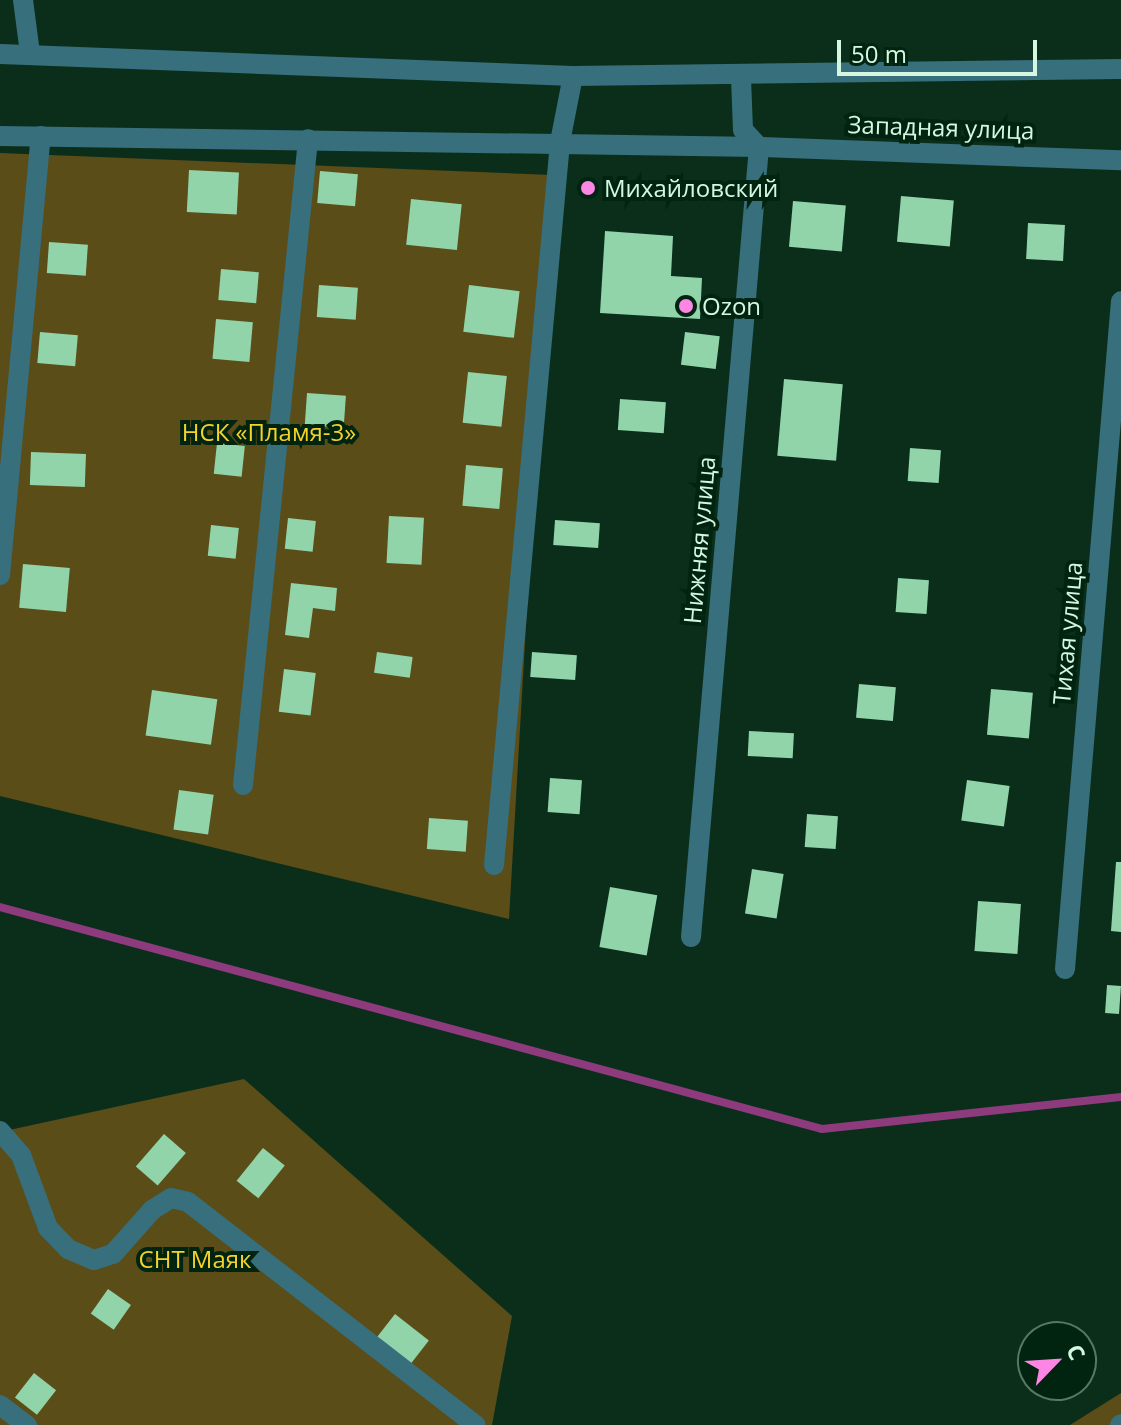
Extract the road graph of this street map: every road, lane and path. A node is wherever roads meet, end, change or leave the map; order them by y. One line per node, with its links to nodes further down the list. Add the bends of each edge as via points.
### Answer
1 (23, 0): 2 (street)
2 (30, 53): 3 (street); 5 (street)
3 (0, 54)
4 (1121, 69): 6 (street)
5 (573, 76): 6 (street); 10 (street)
6 (741, 77): 11 (street, via 743,130)
7 (0, 136): 8 (street, Западная улица)
8 (41, 136): 9 (street, Западная улица); 14 (street)
9 (308, 139): 10 (street, Западная улица); 15 (street)
10 (560, 142): 11 (street, Западная улица); 16 (street)
11 (759, 147): 12 (street, Западная улица); 17 (street, Нижняя улица)
12 (1121, 160)
13 (1121, 301): 18 (street, Тихая улица)
14 (0, 575)
15 (243, 785)
16 (494, 865)
17 (691, 937)
18 (1065, 969)
19 (0, 1131): 22 (street, via 21,1155 48,1228 68,1249 94,1260 113,1254 152,1210 171,1198 188,1202)
20 (2, 1410): 21 (street)
21 (27, 1425)
22 (476, 1425)

